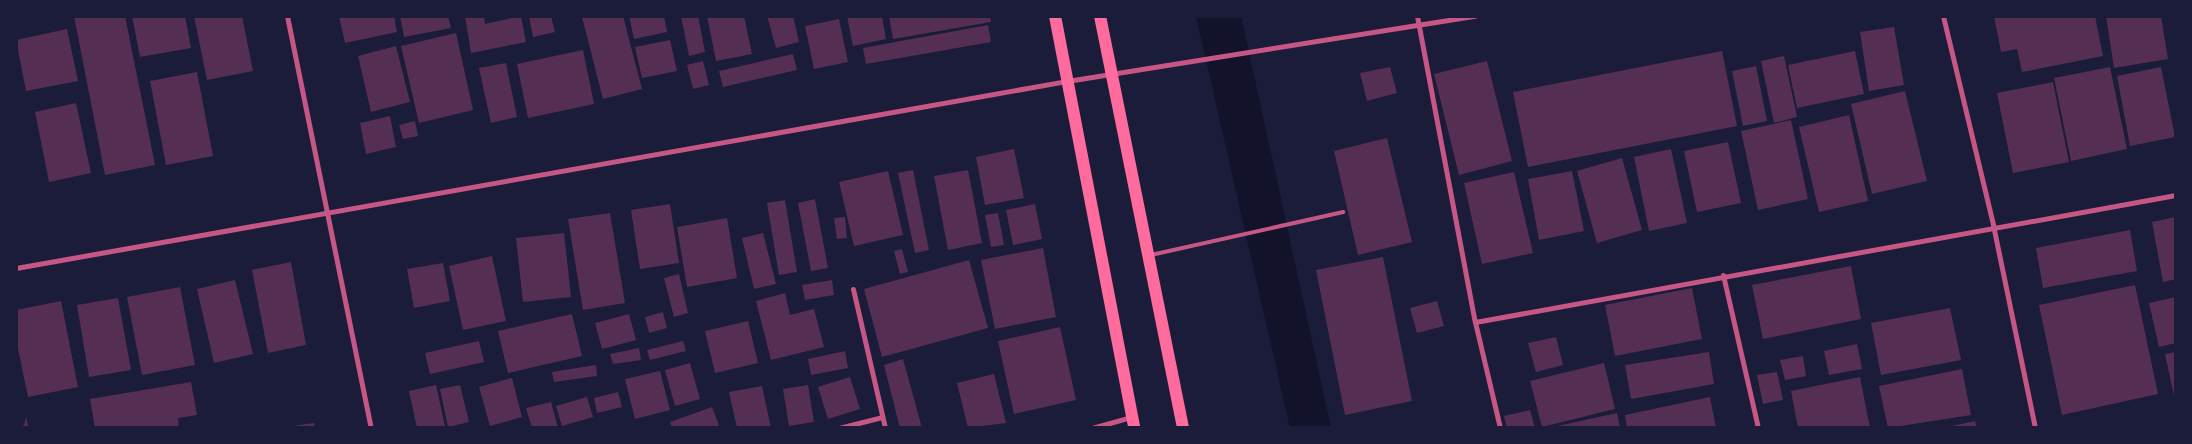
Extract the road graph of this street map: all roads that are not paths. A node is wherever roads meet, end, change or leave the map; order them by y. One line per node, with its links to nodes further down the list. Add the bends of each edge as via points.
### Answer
1 (287, 16): 11 (street)
2 (1055, 16): 9 (main road)
3 (1100, 16): 8 (main road)
4 (1417, 16): 7 (street)
5 (1475, 16): 7 (street)
6 (1943, 16): 13 (street)
7 (1419, 26): 8 (street); 18 (street)
8 (1110, 74): 9 (street); 14 (main road)
9 (1067, 81): 11 (street); 20 (main road)
10 (2176, 195): 13 (street)
11 (328, 212): 15 (street); 21 (street)
12 (1343, 212): 14 (lane)
13 (1993, 225): 16 (street); 28 (street)
14 (1150, 255): 25 (main road)
15 (16, 268)
16 (1723, 275): 18 (street); 27 (street)
17 (852, 290): 19 (street)
18 (1475, 322): 26 (street)
19 (882, 417): 22 (street); 23 (street)
20 (1133, 422): 24 (street)
21 (371, 428)
22 (839, 428)
23 (885, 428)
24 (1092, 428)
25 (1183, 428)
26 (1500, 428)
27 (1758, 428)
28 (2035, 428)

